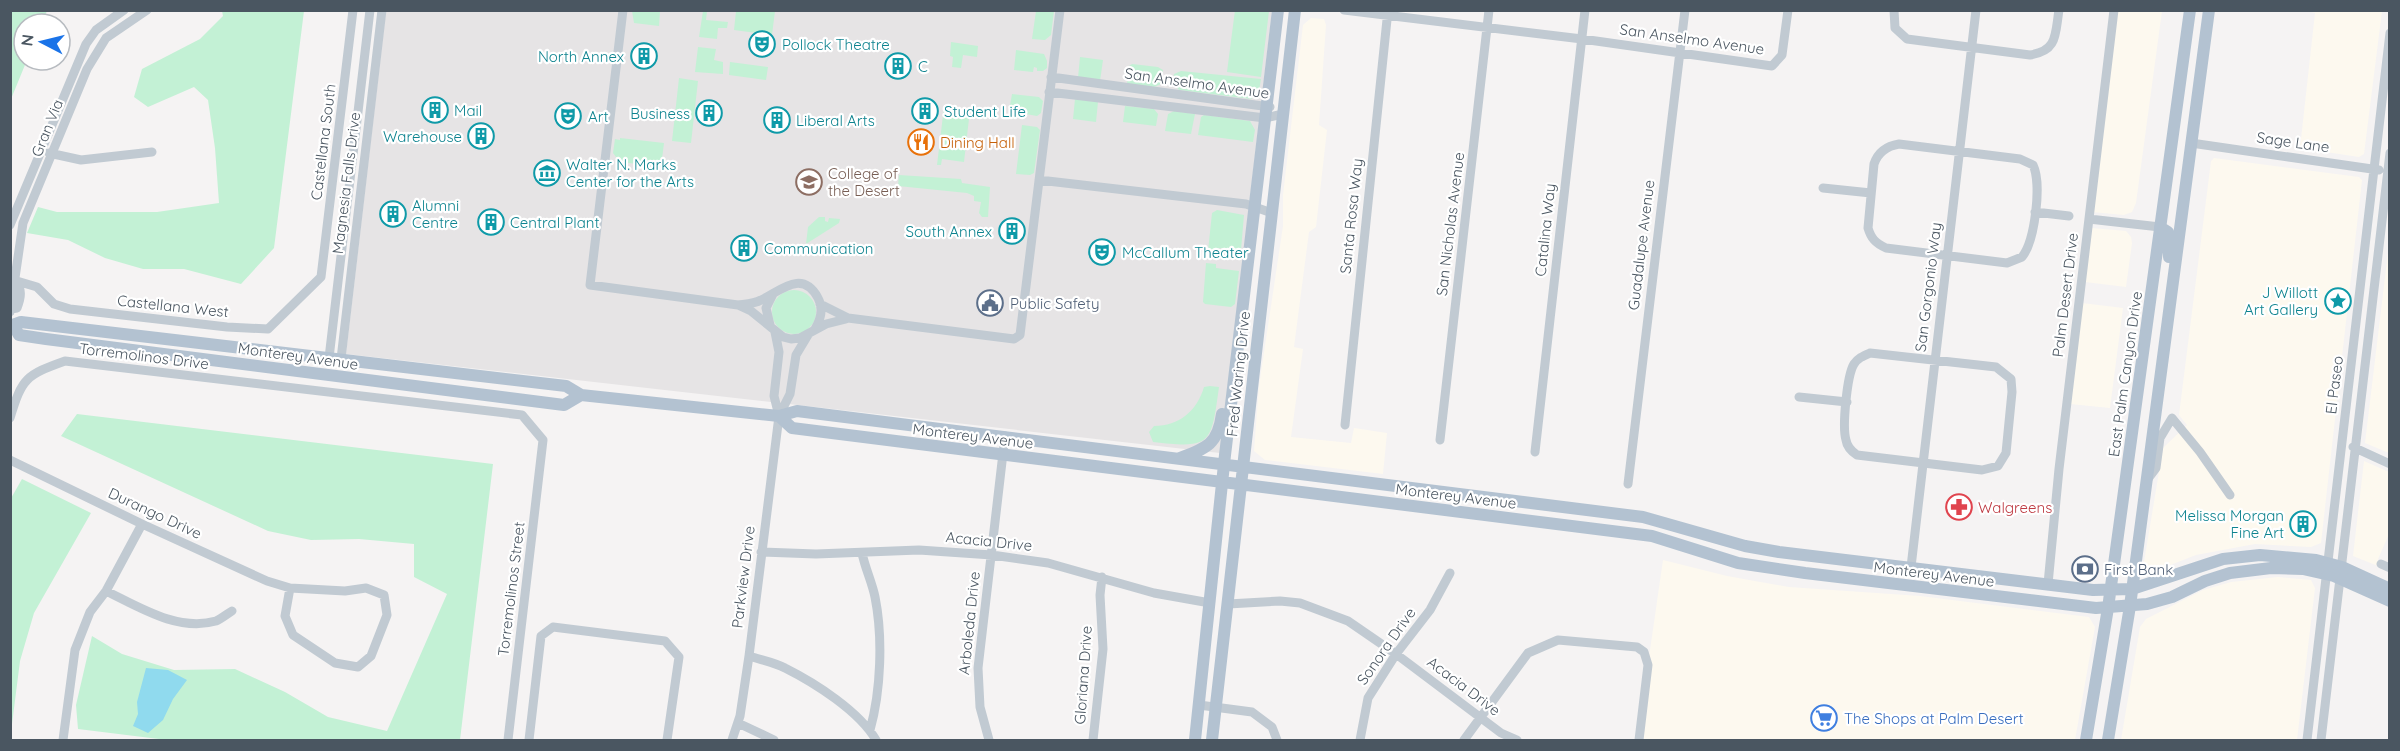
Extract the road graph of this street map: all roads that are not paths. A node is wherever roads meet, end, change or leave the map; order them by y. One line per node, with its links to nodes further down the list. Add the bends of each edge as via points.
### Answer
1 (124, 10): 34 (street, Gran Via, via 96,30 86,45)
2 (147, 10): 38 (street, Gran Via, via 106,38 95,53)
3 (353, 10): 52 (street, Castellana South)
4 (370, 10): 64 (street, Magnesia Falls Drive)
5 (382, 10): 64 (street, Magnesia Falls Drive)
6 (624, 10): 57 (street, via 590,285)
7 (1060, 10): 28 (street)
8 (1278, 10): 30 (main road, Fred Waring Drive)
9 (1295, 10): 31 (main road, Fred Waring Drive)
10 (1344, 10): 21 (street, San Anselmo Avenue)
11 (1489, 10): 22 (street, San Nicholas Avenue)
12 (1585, 10): 24 (street, Catalina Way)
13 (1685, 10): 27 (street, Guadalupe Avenue)
14 (1788, 10): 27 (street, San Anselmo Avenue, via 1782,55 1772,66)
15 (1894, 10): 25 (street, via 1895,28 1906,39)
16 (1976, 10): 25 (street, San Gorgonio Way)
17 (2059, 10): 25 (street, via 2054,41 2040,53)
18 (2114, 10): 48 (street, Palm Desert Drive)
19 (2190, 10): 26 (main road, East Palm Canyon Drive)
20 (2209, 10): 33 (main road)
21 (1387, 13): 22 (street, San Anselmo Avenue); 72 (street, Santa Rosa Way)
22 (1487, 28): 24 (street, San Anselmo Avenue); 75 (street, San Nicholas Avenue)
23 (2390, 33): 39 (street, El Paseo)
24 (1582, 39): 27 (street, San Anselmo Avenue); 78 (street, Catalina Way)
25 (1972, 47): 36 (street, San Gorgonio Way)
26 (2184, 50): 33 (main road, via 2188,79 2181,136); 50 (main road, East Palm Canyon Drive)
27 (1680, 53): 89 (street, Guadalupe Avenue)
28 (1051, 77): 29 (street); 30 (street, San Anselmo Avenue)
29 (1049, 92): 32 (street, San Anselmo Avenue); 41 (street)
30 (1267, 105): 31 (street, San Anselmo Avenue); 32 (main road, Fred Waring Drive)
31 (1283, 114): 32 (street, San Anselmo Avenue); 46 (main road, Fred Waring Drive)
32 (1265, 118): 44 (main road, Fred Waring Drive)
33 (2191, 143): 39 (street, Sage Lane); 55 (main road)
34 (41, 152): 38 (street); 49 (street, Gran Via)
35 (152, 152): 38 (street, via 81,160)
36 (1960, 152): 43 (street, via 1891,145 1877,157); 45 (street, via 2020,159 2033,165 2038,178); 51 (street, San Gorgonio Way)
37 (2390, 153): 40 (street, El Paseo)
38 (53, 154): 53 (street, Gran Via, via 23,223)
39 (2374, 168): 40 (street, Sage Lane); 76 (street, El Paseo)
40 (2388, 173): 77 (street, El Paseo)
41 (1039, 180): 44 (street); 59 (street, via 1020,335 1014,339)
42 (1823, 188): 43 (street)
43 (1871, 193): 51 (street, via 1868,228 1877,244)
44 (1254, 207): 46 (street); 66 (main road, Fred Waring Drive)
45 (2034, 212): 47 (street); 51 (street, via 2031,241 2022,257 2007,263)
46 (1272, 213): 85 (main road, Fred Waring Drive)
47 (2069, 216)
48 (2089, 219): 50 (street); 104 (street, Palm Desert Drive)
49 (10, 225)
50 (2160, 227): 55 (main road, via 2166,229 2169,237); 108 (main road, East Palm Canyon Drive)
51 (1947, 256): 65 (street, San Gorgonio Way)
52 (321, 277): 53 (street, Castellana West, via 268,329 70,309 54,304 37,287)
53 (12, 280): 58 (street, Gran Via)
54 (775, 291): 56 (street, via 783,286 801,285 810,289); 57 (street, via 761,300); 61 (street, via 766,308)
55 (2170, 297): 87 (main road)
56 (820, 304): 59 (street); 62 (street, via 821,314)
57 (738, 305): 61 (street)
58 (11, 311)
59 (848, 318): 62 (street)
60 (12, 326): 63 (main road, Monterey Avenue, via 19,335); 64 (main road, Monterey Avenue, via 21,322)
61 (772, 328): 62 (street, via 791,339); 70 (street, via 779,352 774,396)
62 (811, 332): 70 (street, via 796,355 790,394)
63 (203, 359): 64 (main road, via 225,354 328,365 335,365); 67 (main road, Monterey Avenue, via 564,405)
64 (335, 359): 67 (main road, Monterey Avenue, via 566,386)
65 (1934, 360): 69 (street, via 1878,353 1860,357 1851,372); 82 (street, San Gorgonio Way); 82 (street, via 1996,367 2011,379 2006,453 1998,465 1982,470)
66 (1235, 370): 80 (main road, via 1226,389 1217,435 1205,448); 84 (main road, Fred Waring Drive)
67 (581, 395): 70 (main road, Monterey Avenue)
68 (1799, 396): 69 (street)
69 (1847, 402): 82 (street, via 1846,441 1857,456)
70 (779, 416): 73 (main road, Monterey Avenue, via 797,411); 79 (main road, Monterey Avenue, via 792,428); 96 (street, Parkview Drive)
71 (10, 418): 74 (street, Torremolinos Drive, via 19,389 37,371 65,362 522,415)
72 (1345, 425)
73 (1005, 436): 79 (street, Arboleda Drive); 80 (main road, Monterey Avenue)
74 (543, 440): 127 (street, Torremolinos Street)
75 (1440, 440)
76 (2342, 442): 77 (street); 101 (street, El Paseo)
77 (2355, 448): 83 (street); 101 (street, El Paseo)
78 (1535, 452)
79 (1003, 454): 86 (main road, Monterey Avenue); 98 (street, Arboleda Drive)
80 (1178, 459): 84 (main road, Monterey Avenue)
81 (10, 460): 92 (street, Durango Drive)
82 (1922, 463): 100 (street, San Gorgonio Way)
83 (2390, 464)
84 (1224, 465): 85 (main road, Monterey Avenue); 86 (main road, Fred Waring Drive)
85 (1243, 468): 88 (main road, Fred Waring Drive); 91 (main road, Monterey Avenue)
86 (1222, 482): 88 (main road, Monterey Avenue); 95 (main road, Fred Waring Drive)
87 (2146, 482): 90 (street, via 2156,468 2160,438 2172,418); 106 (main road)
88 (1241, 484): 93 (main road, Monterey Avenue); 112 (main road, Fred Waring Drive)
89 (1628, 484)
90 (2230, 495)
91 (1617, 514): 93 (main road, via 1606,523 1579,520); 99 (main road, Monterey Avenue)
92 (142, 524): 105 (street, Durango Drive); 109 (street)
93 (1575, 526): 94 (main road, Monterey Avenue, via 1652,536)
94 (1685, 545): 99 (main road, via 1704,542 1756,556); 114 (main road, Monterey Avenue, via 1738,563 1805,573)
95 (1216, 547): 111 (main road, Fred Waring Drive); 112 (main road, via 1221,567 1219,592)
96 (760, 552): 97 (street, Acacia Drive); 117 (street, Parkview Drive)
97 (862, 553): 98 (street, Acacia Drive, via 942,550); 125 (street, via 875,596 880,635)
98 (992, 555): 103 (street, Acacia Drive, via 1048,563); 133 (street, Arboleda Drive, via 978,668 980,707)
99 (1795, 555): 100 (main road, Monterey Avenue)
100 (1911, 567): 104 (main road, Monterey Avenue)
101 (2333, 570): 106 (main road, Monterey Avenue, via 2278,555 2223,559); 107 (main road); 110 (main road); 113 (main road, Monterey Avenue, via 2287,568 2230,573 2158,601); 119 (street); 122 (street, El Paseo)
102 (1450, 573): 116 (street, Sonora Drive, via 1430,610)
103 (1102, 577): 111 (street, Acacia Drive, via 1154,593); 134 (street, Gloriana Drive, via 1103,649)
104 (2048, 584): 108 (main road, Monterey Avenue)
105 (290, 588): 105 (street, Durango Drive, via 285,616 293,634 335,663 358,667 371,656 387,615 384,595 366,588)
106 (2132, 589): 108 (main road, Monterey Avenue); 113 (main road)
107 (2390, 589)
108 (2110, 590): 114 (main road, East Palm Canyon Drive)
109 (106, 591): 115 (street, via 157,616 188,623 217,621); 126 (street, via 90,612 75,650)
110 (2390, 601)
111 (1210, 603): 118 (main road, via 1218,614 1216,642); 120 (main road, Fred Waring Drive)
112 (1228, 604): 116 (street, Acacia Drive, via 1300,603 1348,621); 118 (main road, Fred Waring Drive)
113 (2130, 606): 114 (main road, Monterey Avenue); 143 (main road)
114 (2108, 608): 142 (main road, East Palm Canyon Drive)
115 (231, 611)
116 (1396, 654): 123 (street, Acacia Drive); 138 (street, Sonora Drive, via 1368,698)
117 (749, 656): 124 (street, Parkview Drive); 125 (street, via 783,667 824,690)
118 (1220, 667): 121 (main road, Fred Waring Drive)
119 (2326, 695): 122 (street); 146 (street)
120 (1199, 705): 121 (street); 135 (main road, Fred Waring Drive)
121 (1215, 706): 136 (main road, Fred Waring Drive); 137 (street, via 1252,712 1272,727)
122 (2311, 708): 144 (street, El Paseo); 145 (street)
123 (1482, 718): 139 (street); 140 (street, Acacia Drive); 141 (street, via 1528,653 1558,640 1636,647 1644,652 1648,665)
124 (738, 723): 130 (street, Parkview Drive); 131 (street)
125 (870, 730): 132 (street)
126 (63, 741)
127 (508, 741)
128 (529, 741): 129 (street, via 541,636 553,627 665,640 679,657)
129 (667, 741)
130 (732, 741)
131 (774, 741)
132 (876, 741)
133 (988, 741)
134 (1093, 741)
135 (1195, 741)
136 (1212, 741)
137 (1277, 741)
138 (1360, 741)
139 (1464, 741)
140 (1517, 741)
141 (1639, 741)
142 (2086, 741)
143 (2108, 741)
144 (2307, 741)
145 (2312, 741)
146 (2321, 741)

